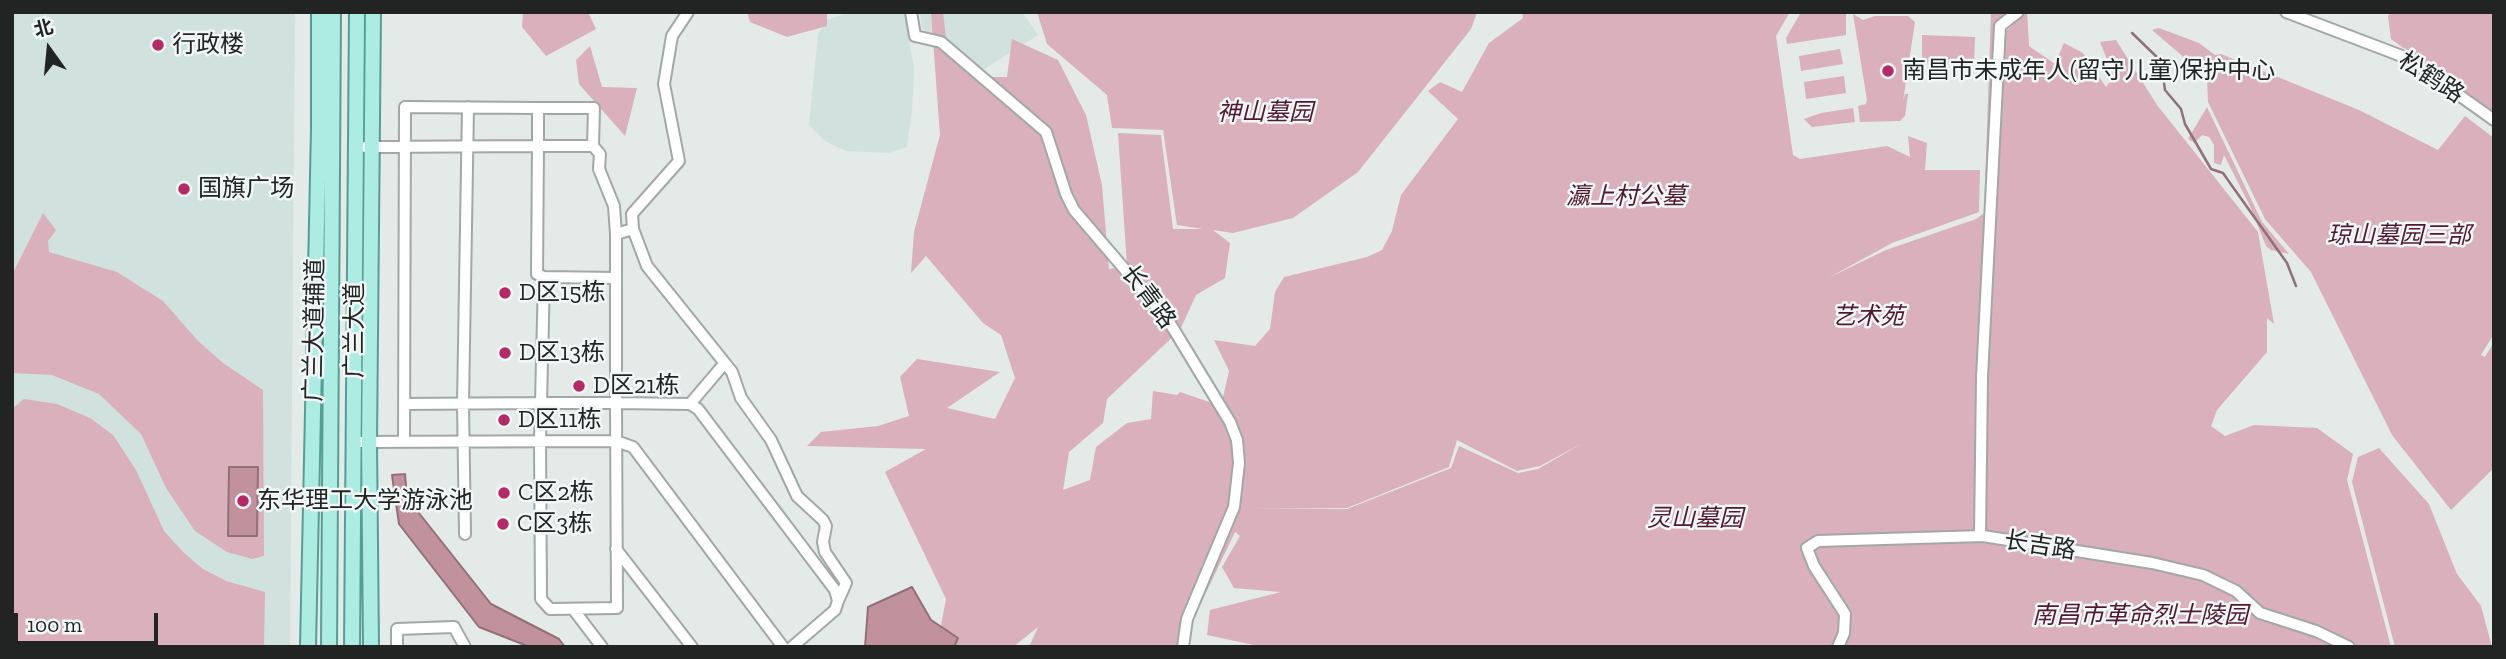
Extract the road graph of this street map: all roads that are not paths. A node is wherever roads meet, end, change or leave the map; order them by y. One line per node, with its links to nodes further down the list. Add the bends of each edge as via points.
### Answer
1 (318, 12): 37 (main road, 广兰大道辅道)
2 (333, 12): 38 (main road, 广兰大道)
3 (357, 12): 15 (main road)
4 (373, 12): 15 (main road)
5 (688, 12): 17 (street, via 672,36 664,84 679,160 632,214)
6 (912, 12): 47 (street, 长青路, via 915,36 940,42 1046,132 1074,210 1168,320 1230,422 1239,463 1234,508 1187,618)
7 (2018, 12): 33 (street, via 2000,26 1982,377)
8 (2286, 12): 11 (street, 松鹤路, via 2407,58)
9 (468, 107): 10 (street); 12 (street); 16 (street, via 405,107)
10 (538, 108): 13 (street); 14 (street, via 594,108)
11 (2494, 120)
12 (468, 146): 13 (street); 16 (street); 24 (street)
13 (538, 146): 14 (street); 19 (street, via 537,274)
14 (593, 146): 18 (street, via 600,154 599,169 614,206)
15 (363, 147): 16 (street); 30 (main road)
16 (405, 147): 23 (street)
17 (634, 229): 18 (street); 21 (street, via 647,266)
18 (615, 234): 20 (street)
19 (544, 277): 20 (street); 25 (street)
20 (616, 278): 22 (street)
21 (724, 364): 26 (street); 35 (street, via 752,417 771,440 797,496 827,526 825,552 845,583)
22 (616, 403): 25 (street); 26 (street); 29 (street)
23 (404, 404): 24 (street); 31 (street)
24 (463, 404): 25 (street); 27 (street)
25 (541, 404): 28 (street)
26 (690, 404): 35 (street, via 830,583)
27 (463, 440): 28 (street); 31 (street); 32 (street)
28 (540, 440): 29 (street); 36 (street, via 541,600 550,609)
29 (616, 441): 34 (street); 45 (street, via 633,447)
30 (361, 442): 31 (street); 39 (main road); 40 (main road)
31 (404, 442)
32 (465, 534)
33 (1980, 536): 48 (street, 长吉路, via 1818,541 1807,548 1845,614); 49 (street, 长吉路, via 2203,575 2236,590 2260,613)
34 (616, 549): 36 (street, via 617,608); 44 (street)
35 (838, 601): 46 (street, via 835,610)
36 (572, 609): 43 (street)
37 (309, 647)
38 (329, 647)
39 (352, 647)
40 (371, 647)
41 (397, 647): 42 (street, via 397,629 454,628)
42 (466, 647)
43 (602, 647)
44 (692, 647)
45 (783, 647)
46 (792, 647)
47 (1183, 647)
48 (1839, 647)
49 (2349, 647)

